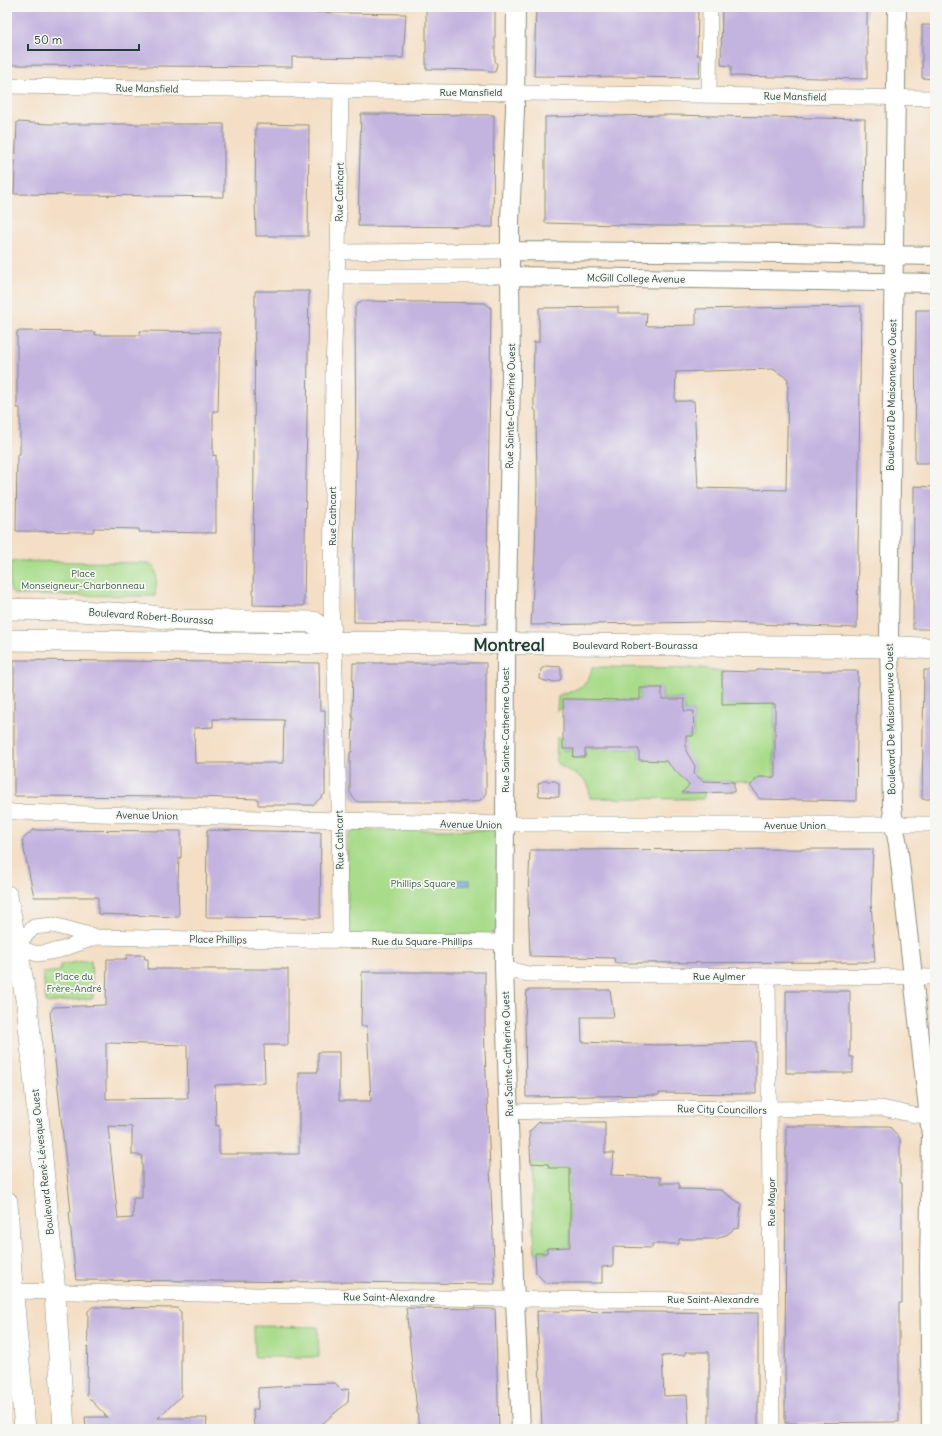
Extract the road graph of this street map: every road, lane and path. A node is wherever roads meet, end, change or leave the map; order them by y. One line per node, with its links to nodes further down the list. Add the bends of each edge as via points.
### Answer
1 (516, 7): 6 (street, Rue Sainte-Catherine Ouest)
2 (710, 7): 7 (street)
3 (896, 7): 8 (street, Boulevard De Maisonneuve Ouest)
4 (7, 86): 5 (street, Rue Mansfield)
5 (341, 91): 6 (street, Rue Mansfield); 11 (street, Rue Cathcart)
6 (516, 92): 7 (street, Rue Mansfield); 10 (street, Rue Sainte-Catherine Ouest)
7 (709, 94): 8 (street, Rue Mansfield)
8 (895, 98): 9 (street, Rue Mansfield); 12 (street, Boulevard De Maisonneuve Ouest)
9 (935, 98)
10 (510, 251): 11 (street); 12 (street); 15 (street, Rue Sainte-Catherine Ouest)
11 (338, 252): 14 (street, Rue Cathcart)
12 (893, 255): 13 (street); 16 (street, Boulevard De Maisonneuve Ouest)
13 (935, 256)
14 (337, 276): 15 (street, McGill College Avenue); 20 (street, Rue Cathcart, via 333,383)
15 (510, 276): 16 (street, McGill College Avenue); 21 (street, Rue Sainte-Catherine Ouest, via 511,374)
16 (893, 282): 17 (street, McGill College Avenue); 22 (street, Boulevard De Maisonneuve Ouest)
17 (935, 282)
18 (7, 609): 20 (main road, Boulevard Robert-Bourassa, via 144,615 178,620 314,622)
19 (7, 640): 20 (main road, Boulevard Robert-Bourassa, via 312,644)
20 (334, 642): 21 (main road, Boulevard Robert-Bourassa); 25 (street, Rue Cathcart)
21 (506, 644): 22 (main road, Boulevard Robert-Bourassa); 26 (street, Rue Sainte-Catherine Ouest)
22 (889, 647): 23 (main road, Boulevard Robert-Bourassa); 28 (street, Boulevard De Maisonneuve Ouest)
23 (935, 649)
24 (7, 811): 25 (street, Avenue Union)
25 (339, 820): 26 (street, Avenue Union); 31 (street, Rue Cathcart)
26 (504, 824): 28 (street, Avenue Union); 32 (street, Rue Sainte-Catherine Ouest)
27 (935, 824): 28 (street, Avenue Union)
28 (894, 825): 37 (street, Boulevard De Maisonneuve Ouest)
29 (7, 896): 33 (main road, Boulevard René-Lévesque Ouest)
30 (97, 937): 31 (street, Place Phillips); 33 (street, via 60,950 37,954); 33 (street, via 53,925 34,926)
31 (340, 941): 32 (street, Rue du Square-Phillips)
32 (504, 942): 34 (street, Rue Sainte-Catherine Ouest)
33 (11, 947): 43 (main road, Boulevard René-Lévesque Ouest, via 27,1004)
34 (504, 968): 35 (street, Rue Aylmer, via 528,974); 39 (street, Rue Sainte-Catherine Ouest)
35 (768, 976): 37 (street, Rue Aylmer); 38 (street, Rue Mayor)
36 (935, 976): 37 (street, Rue Aylmer)
37 (912, 977): 40 (street, Boulevard De Maisonneuve Ouest)
38 (770, 1109): 39 (street, Rue City Councillors, via 657,1108); 40 (street, Rue City Councillors, via 882,1108); 45 (street, Rue Mayor)
39 (508, 1112): 44 (street, Rue Sainte-Catherine Ouest)
40 (932, 1116): 50 (street, Boulevard De Maisonneuve Ouest, via 929,1267)
41 (7, 1202): 42 (main road)
42 (10, 1291): 43 (street, Rue Saint-Alexandre); 46 (main road)
43 (55, 1291): 44 (street, Rue Saint-Alexandre); 47 (main road, Boulevard René-Lévesque Ouest)
44 (515, 1299): 45 (street, Rue Saint-Alexandre); 48 (street, Rue Sainte-Catherine Ouest)
45 (772, 1300): 49 (street, Rue Mayor)
46 (25, 1429)
47 (64, 1429)
48 (521, 1429)
49 (772, 1429)
50 (930, 1429)

